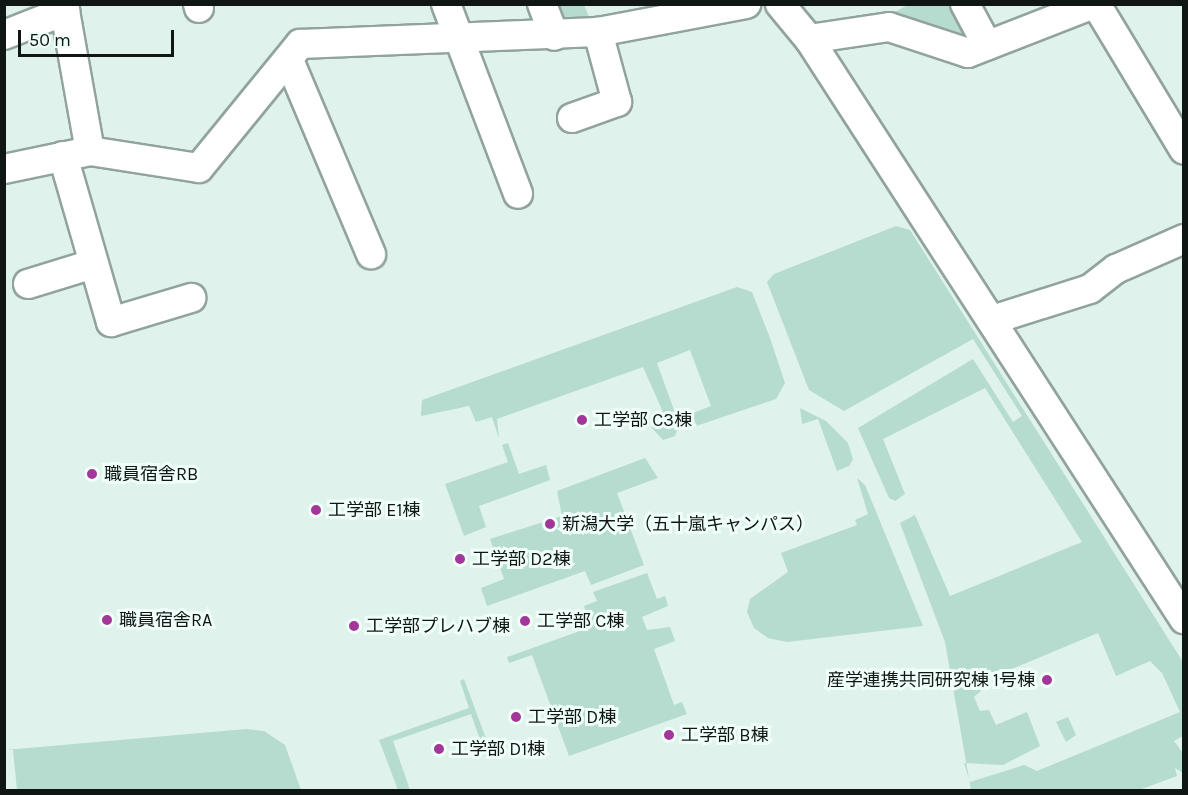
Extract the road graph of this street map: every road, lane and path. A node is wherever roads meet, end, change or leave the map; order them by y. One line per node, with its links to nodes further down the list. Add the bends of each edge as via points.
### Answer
1 (446, 4): 10 (street)
2 (542, 4): 9 (street)
3 (746, 4): 7 (street)
4 (780, 4): 11 (street)
5 (965, 4): 12 (street)
6 (1095, 4): 12 (street); 15 (street)
7 (598, 32): 9 (street); 14 (street, via 617,102)
8 (4, 35): 16 (street, via 65,11)
9 (554, 36): 10 (street)
10 (458, 38): 13 (street, via 300,44); 18 (street)
11 (809, 39): 12 (street, via 889,27 968,53); 24 (street)
12 (987, 45)
13 (288, 60): 16 (street, via 200,168); 20 (street)
14 (572, 118)
15 (1184, 150)
16 (76, 154): 17 (street); 21 (street)
17 (4, 169)
18 (518, 194)
19 (1184, 239): 24 (street, via 1116,269 1090,290)
20 (371, 254)
21 (93, 264): 22 (street); 23 (street, via 111,322)
22 (28, 284)
23 (191, 298)
24 (992, 320): 25 (street)
25 (1175, 591): 26 (street)
26 (1184, 619)

